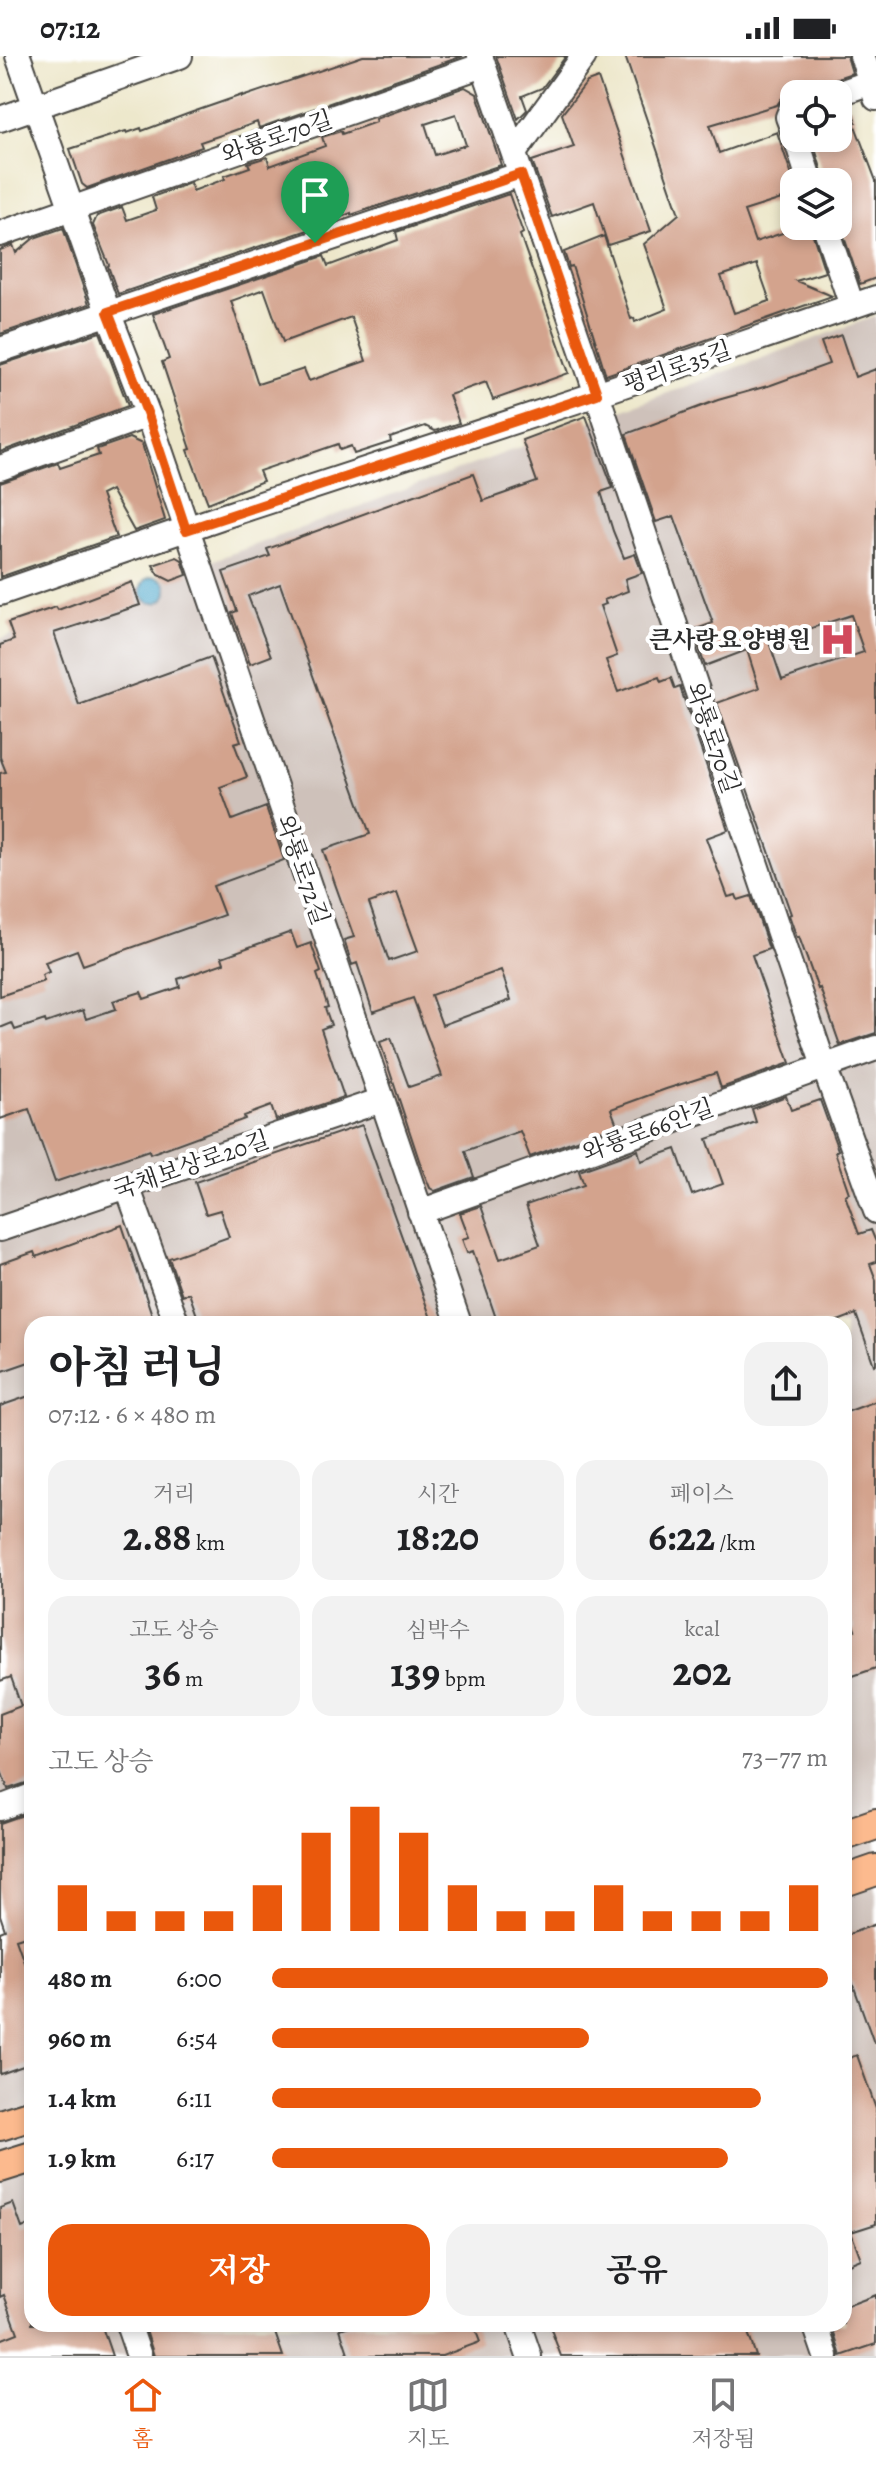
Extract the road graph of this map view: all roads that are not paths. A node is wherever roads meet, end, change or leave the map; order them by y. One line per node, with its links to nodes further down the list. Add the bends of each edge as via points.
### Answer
1 (18, 56): 8 (street, 와룡로72길)
2 (180, 56): 8 (street)
3 (584, 56): 10 (street)
4 (862, 56): 6 (street)
5 (482, 60): 10 (street, 와룡로70길); 11 (street, 와룡로70길)
6 (874, 87): 7 (street)
7 (852, 91)
8 (36, 106): 9 (street); 11 (street, 와룡로72길)
9 (0, 119)
10 (518, 163): 16 (street); 18 (street, 와룡로70길)
11 (72, 208): 12 (street); 16 (street, 와룡로72길)
12 (0, 234)
13 (830, 240): 15 (street)
14 (876, 298): 15 (street, 평리로35길)
15 (852, 306): 18 (street, 평리로35길)
16 (108, 312): 17 (street); 19 (street, 와룡로72길)
17 (0, 350)
18 (597, 394): 21 (street, 평리로35길); 24 (street, 와룡로70길)
19 (148, 415): 20 (street); 21 (street, 와룡로72길)
20 (0, 468)
21 (186, 530): 22 (street, 평리로35길); 25 (street, 와룡로72길)
22 (0, 593)
23 (876, 1048): 24 (street, 와룡로66안길)
24 (824, 1066): 27 (street, 와룡로70길); 28 (street, 와룡로66안길)
25 (382, 1100): 26 (street, 국채보상로20길); 28 (street, 와룡로72길)
26 (127, 1186): 29 (street, 국채보상로20길); 30 (street)
27 (876, 1211)
28 (420, 1212): 31 (street, 와룡로72길)
29 (0, 1229)
30 (174, 1316)
31 (456, 1316)
32 (24, 1799): 33 (street)
33 (0, 1808)
34 (876, 1824): 35 (main road)
35 (852, 1832)
36 (876, 1870): 37 (main road)
37 (852, 1878)
38 (24, 2118): 39 (main road)
39 (0, 2125)
40 (24, 2160): 41 (main road)
41 (0, 2167)
42 (131, 2332): 46 (street)
43 (519, 2332): 45 (street)
44 (818, 2332): 47 (street)
45 (522, 2354)
46 (139, 2356)
47 (826, 2356)

